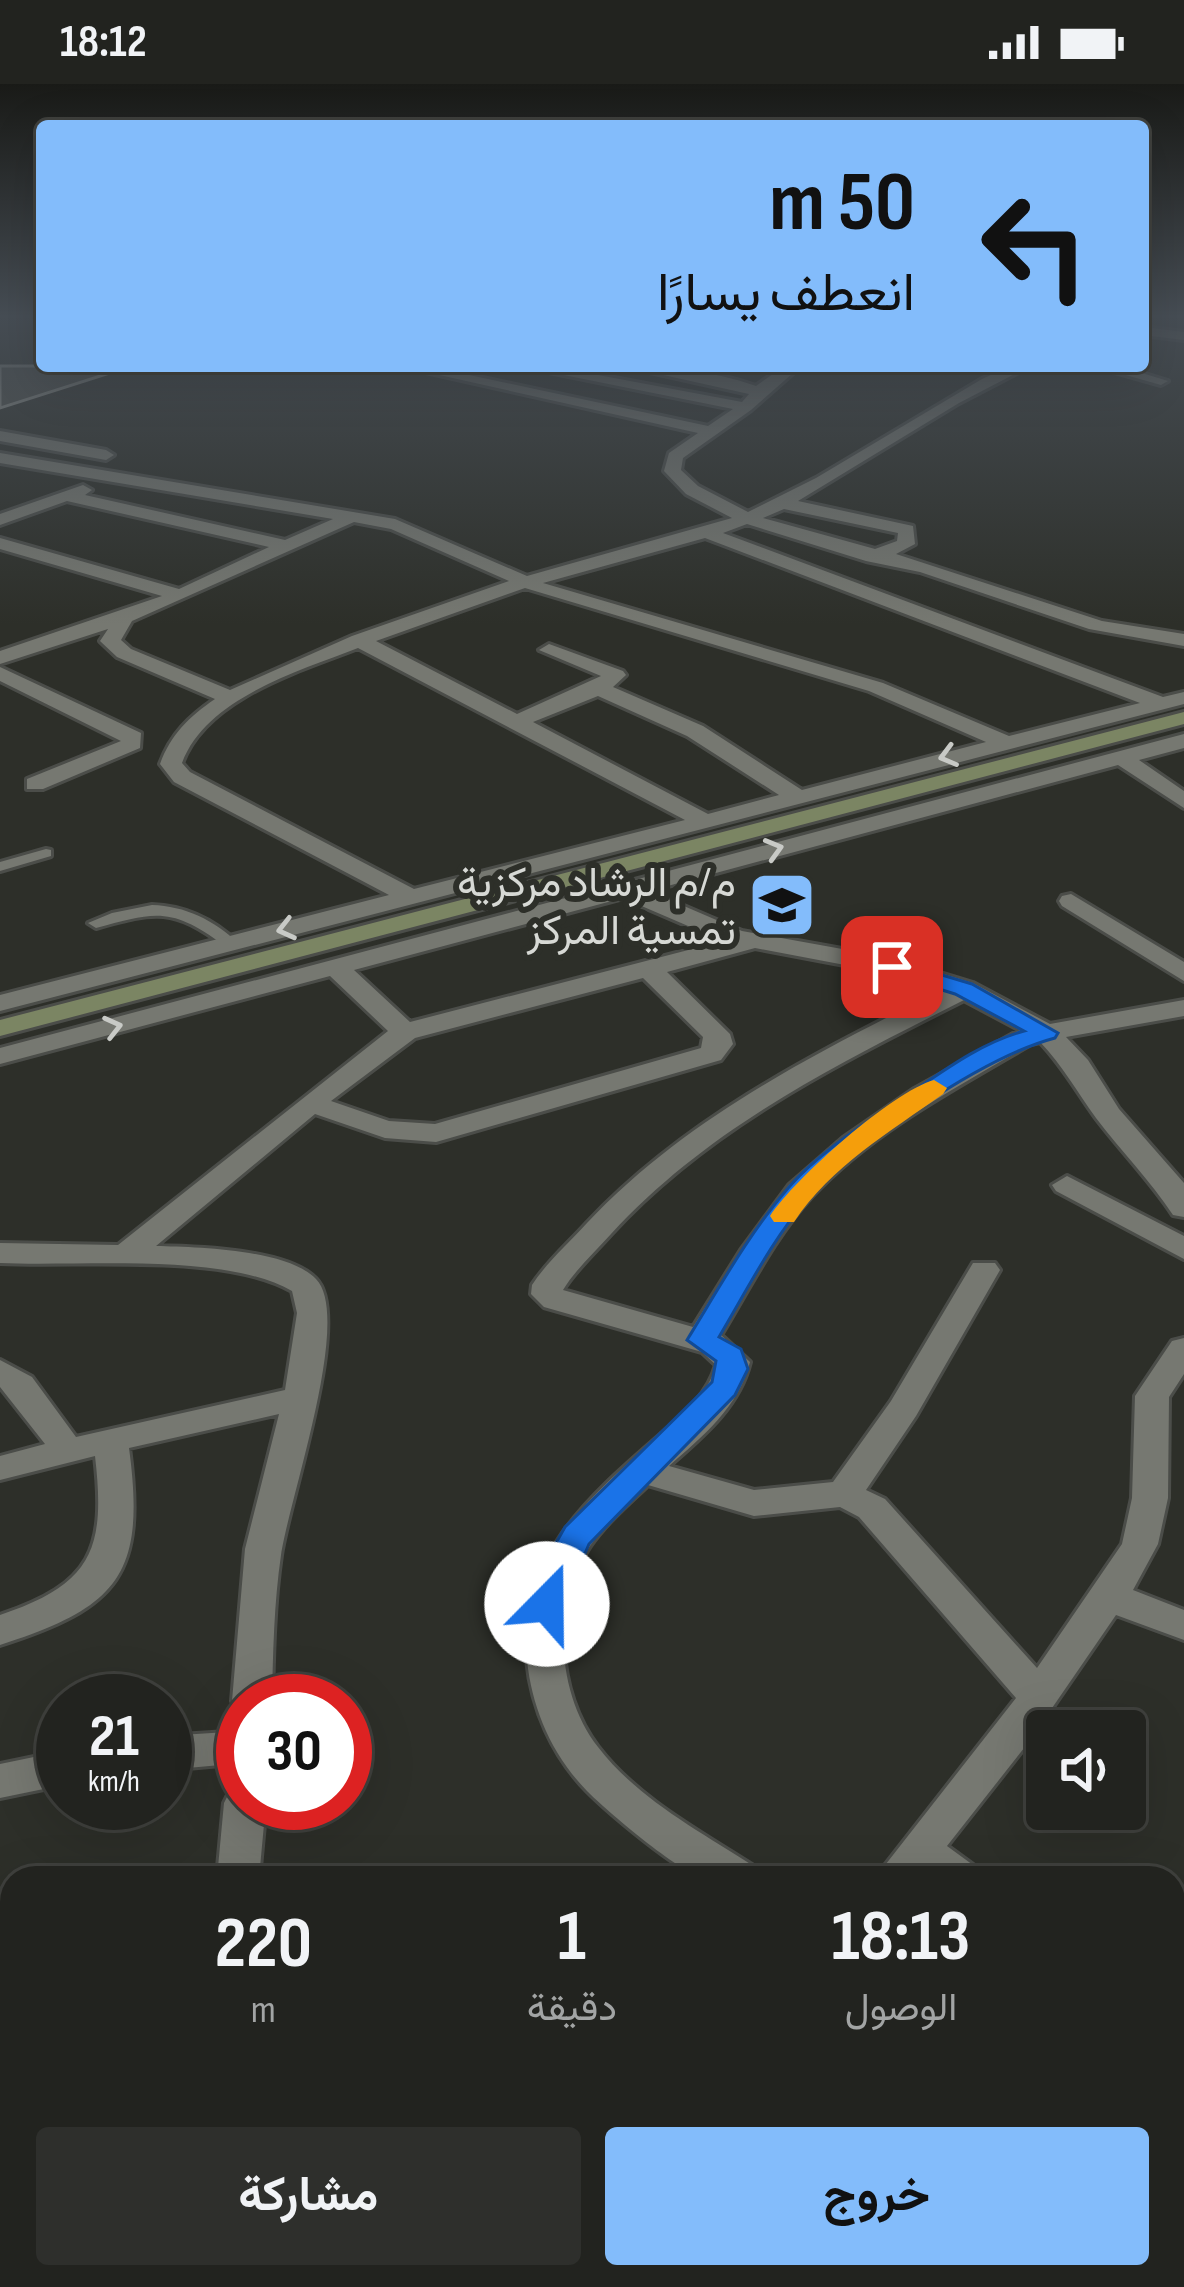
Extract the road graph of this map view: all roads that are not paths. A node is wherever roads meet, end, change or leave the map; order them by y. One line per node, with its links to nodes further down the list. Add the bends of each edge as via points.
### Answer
1 (648, 418): 4 (street)
2 (727, 418): 4 (street)
3 (925, 418): 9 (street)
4 (710, 431): 11 (street, via 676,456 672,471 698,494)
5 (0, 436): 7 (street, via 139,464)
6 (0, 458): 7 (street)
7 (117, 478): 8 (street); 10 (street)
8 (65, 496): 12 (street); 15 (street)
9 (782, 503): 11 (street); 16 (street, via 908,530 906,544)
10 (351, 517): 15 (street); 18 (street, via 395,524)
11 (750, 518): 13 (street); 16 (street)
12 (0, 520)
13 (706, 532): 17 (street); 18 (street)
14 (0, 543): 19 (street)
15 (287, 546): 19 (street)
16 (878, 556): 17 (street); 21 (street)
17 (795, 571): 25 (street)
18 (521, 582): 22 (street); 33 (street, via 876,687)
19 (181, 595): 20 (street)
20 (125, 617): 26 (street); 29 (street, via 112,646)
21 (1125, 632): 23 (street); 25 (street)
22 (359, 640): 29 (street); 31 (street)
23 (1184, 640)
24 (549, 650): 28 (street, via 616,675)
25 (1049, 657): 30 (street)
26 (0, 658)
27 (0, 673): 35 (street, via 133,738 129,748)
28 (598, 688): 31 (street); 36 (street, via 695,731)
29 (232, 698): 44 (street, via 182,735 171,764)
30 (1174, 712): 32 (main road); 33 (street); 39 (main road)
31 (518, 721): 38 (street)
32 (1184, 741): 34 (street)
33 (1004, 742): 36 (street, one-way to 36)
34 (1120, 757): 37 (street); 43 (street, one-way to 34)
35 (35, 784)
36 (796, 796): 38 (street)
37 (1184, 801)
38 (703, 820): 39 (main road); 44 (street)
39 (731, 837): 42 (main road)
40 (46, 853): 41 (lane)
41 (0, 867)
42 (592, 874): 43 (street); 48 (main road)
43 (627, 890): 49 (street); 51 (street)
44 (409, 896): 46 (street)
45 (1071, 901): 53 (street)
46 (353, 911): 48 (main road); 50 (street, one-way to 50)
47 (96, 923): 50 (lane, via 165,907 188,912)
48 (374, 932): 57 (main road)
49 (754, 941): 52 (street); 54 (street)
50 (230, 943): 55 (street)
51 (338, 969): 58 (street); 60 (street, one-way to 51)
52 (650, 970): 58 (street); 61 (street, via 716,1034 711,1054 436,1133 385,1130)
53 (1184, 974)
54 (964, 989): 59 (street); 68 (street, via 707,1132 638,1190 548,1285 555,1300)
55 (0, 1003)
56 (1184, 1008): 59 (street)
57 (0, 1028)
58 (405, 1032): 61 (street)
59 (1046, 1033): 63 (street); 68 (street, via 993,1052 827,1166 752,1257)
60 (0, 1055)
61 (311, 1103): 66 (street)
62 (1067, 1185): 64 (street)
63 (1184, 1208)
64 (1184, 1249)
65 (0, 1253): 66 (street)
66 (123, 1257): 71 (street, via 243,1264 305,1286 314,1309)
67 (984, 1270): 76 (street)
68 (702, 1340): 75 (street, via 727,1352 732,1374 704,1413)
69 (1184, 1349): 77 (street, via 1152,1396 1147,1518)
70 (0, 1371): 73 (street, via 20,1385)
71 (297, 1399): 72 (street); 80 (street, via 266,1532)
72 (111, 1440): 73 (street); 79 (street, via 121,1505 107,1570 76,1597)
73 (67, 1450): 74 (street)
74 (0, 1468)
75 (641, 1471): 76 (street, via 754,1503); 87 (street, via 577,1536 560,1566 544,1646 552,1694 585,1762)
76 (844, 1495): 81 (street, via 872,1508)
77 (1110, 1597): 78 (street); 81 (street)
78 (1184, 1625)
79 (0, 1630)
80 (253, 1674)
81 (1039, 1697): 85 (street)
82 (36, 1774): 83 (street)
83 (0, 1781)
84 (242, 1830): 86 (street)
85 (909, 1865)
86 (239, 1866)
87 (719, 1866)

